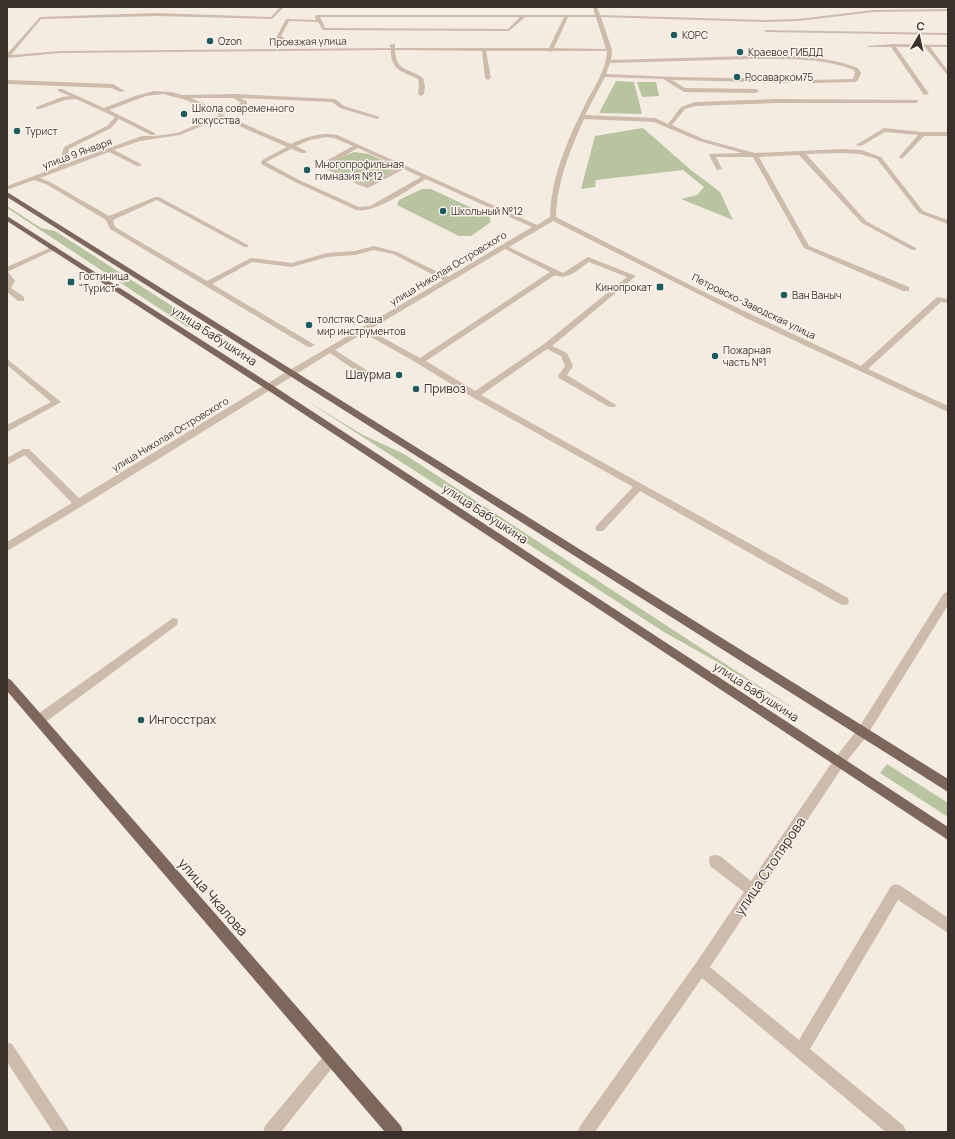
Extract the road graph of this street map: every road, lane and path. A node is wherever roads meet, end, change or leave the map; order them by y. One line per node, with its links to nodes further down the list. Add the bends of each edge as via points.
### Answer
1 (282, 7): 21 (street, via 272,18 82,15 40,18)
2 (595, 7): 5 (street)
3 (948, 10): 5 (street, via 874,12 766,21)
4 (592, 12): 5 (street)
5 (597, 16): 7 (street); 18 (street)
6 (523, 17): 7 (street); 8 (street, via 463,14 317,16); 8 (street, via 509,30 323,29)
7 (566, 17): 20 (street)
8 (319, 21): 11 (street, via 288,20)
9 (766, 31): 10 (street)
10 (948, 34)
11 (279, 37): 16 (street, via 300,46 393,45); 17 (street)
12 (892, 45): 13 (street); 14 (street); 34 (street)
13 (869, 46)
14 (926, 46): 15 (street); 23 (street)
15 (948, 46)
16 (394, 49): 17 (street, Проезжая улица); 19 (street, Проезжая улица); 33 (street, via 393,60 399,68 420,78)
17 (271, 50): 21 (street, Проезжая улица, via 60,52)
18 (610, 50): 20 (street, Проезжая улица); 22 (street)
19 (484, 51): 20 (street, Проезжая улица); 25 (street)
20 (550, 51)
21 (7, 57)
22 (608, 62): 24 (street); 28 (street, via 725,58 798,59 830,61 849,66 858,73 855,80)
23 (948, 74)
24 (602, 75): 26 (street); 43 (street)
25 (488, 78)
26 (665, 78): 27 (street); 32 (street, via 684,90)
27 (790, 81)
28 (813, 81)
29 (7, 82): 31 (street, via 113,86)
30 (60, 90): 37 (street)
31 (122, 91)
32 (756, 91)
33 (421, 94)
34 (926, 94)
35 (235, 96): 36 (street); 36 (street, via 245,103 220,113); 42 (street, via 333,100 342,107)
36 (182, 97): 40 (street, via 172,93 153,92)
37 (78, 98): 39 (street, via 64,98); 40 (street)
38 (916, 101): 44 (street, via 701,104 683,108)
39 (38, 108)
40 (104, 110): 41 (street)
41 (118, 117): 47 (street, улица 9 Января, via 152,134); 57 (street, via 109,127 66,148)
42 (377, 117)
43 (582, 117): 44 (street, via 655,120); 64 (street, via 558,177)
44 (669, 126): 53 (street, via 702,140)
45 (922, 134): 46 (street); 48 (street, via 884,130); 54 (street)
46 (948, 134)
47 (138, 139): 50 (street, улица 9 Января); 51 (street, via 178,134 221,116)
48 (859, 144)
49 (358, 146): 56 (street); 56 (street, via 326,163 325,167 368,186); 59 (street, via 336,136 324,135 293,146 263,163 285,176 358,209 372,207)
50 (109, 150): 55 (street); 57 (street, улица 9 Января)
51 (304, 152)
52 (801, 153): 53 (street); 66 (street, via 861,152 879,158 921,212); 71 (street, via 864,222)
53 (755, 155): 58 (street, via 712,155); 77 (street, via 806,247)
54 (902, 157)
55 (139, 164)
56 (404, 167): 59 (street)
57 (61, 168): 60 (street, улица 9 Января)
58 (719, 169)
59 (426, 177): 67 (street)
60 (34, 178): 61 (street, улица 9 Января); 65 (street, via 48,183)
61 (7, 188)
62 (7, 194): 87 (main road, улица Бабушкина)
63 (7, 218): 70 (main road, улица Бабушкина)
64 (553, 218): 67 (street, улица Николая Островского); 86 (street, Петровско-Заводская улица, via 609,248)
65 (109, 219): 68 (street, via 157,198); 76 (street, via 112,228)
66 (948, 222)
67 (537, 227): 69 (street, улица Николая Островского)
68 (246, 246)
69 (505, 247): 73 (street); 75 (street, улица Николая Островского)
70 (54, 248): 72 (street); 89 (main road, улица Бабушкина)
71 (914, 249)
72 (7, 270)
73 (555, 272): 82 (street, via 562,276 588,259 632,276); 85 (street)
74 (7, 274): 78 (street, via 12,281 8,288)
75 (448, 280): 76 (street, via 395,253 374,248 355,253 327,255 292,265 251,260); 80 (street, улица Николая Островского)
76 (207, 284): 81 (street)
77 (906, 289)
78 (21, 299)
79 (948, 301): 86 (street, via 940,299)
80 (364, 330): 83 (street, улица Николая Островского); 85 (street)
81 (311, 345)
82 (547, 346): 90 (street); 91 (street, via 564,355 569,366 562,376)
83 (330, 350): 87 (street, улица Николая Островского); 88 (street)
84 (7, 361): 93 (street, via 57,402)
85 (420, 361): 90 (street)
86 (862, 370): 92 (street, Петровско-Заводская улица)
87 (291, 374): 89 (street, улица Николая Островского); 105 (main road, улица Бабушкина)
88 (371, 377)
89 (269, 387): 96 (street, улица Николая Островского); 106 (main road, улица Бабушкина)
90 (475, 394): 95 (street)
91 (612, 406)
92 (948, 409)
93 (7, 429)
94 (7, 462): 96 (street, via 26,452)
95 (639, 487): 97 (street); 100 (street)
96 (79, 504): 98 (street, улица Николая Островского)
97 (600, 528)
98 (7, 548)
99 (948, 596): 101 (street, улица Столярова)
100 (844, 601)
101 (944, 610): 105 (street, улица Столярова)
102 (173, 622): 104 (street)
103 (7, 683): 104 (main road, улица Чкалова)
104 (39, 720): 115 (main road, улица Чкалова)
105 (862, 733): 106 (street, улица Столярова); 107 (main road, улица Бабушкина)
106 (839, 762): 108 (main road, улица Бабушкина); 110 (street, улица Столярова)
107 (948, 786)
108 (948, 834)
109 (715, 861): 110 (street)
110 (753, 891): 112 (street, улица Столярова)
111 (948, 926): 114 (street, via 896,891)
112 (701, 968): 114 (street); 119 (street, улица Столярова)
113 (7, 1049): 116 (street)
114 (801, 1051): 120 (street)
115 (331, 1058): 117 (street); 118 (main road, улица Чкалова)
116 (62, 1132)
117 (271, 1132)
118 (395, 1132)
119 (586, 1132)
120 (898, 1132)

